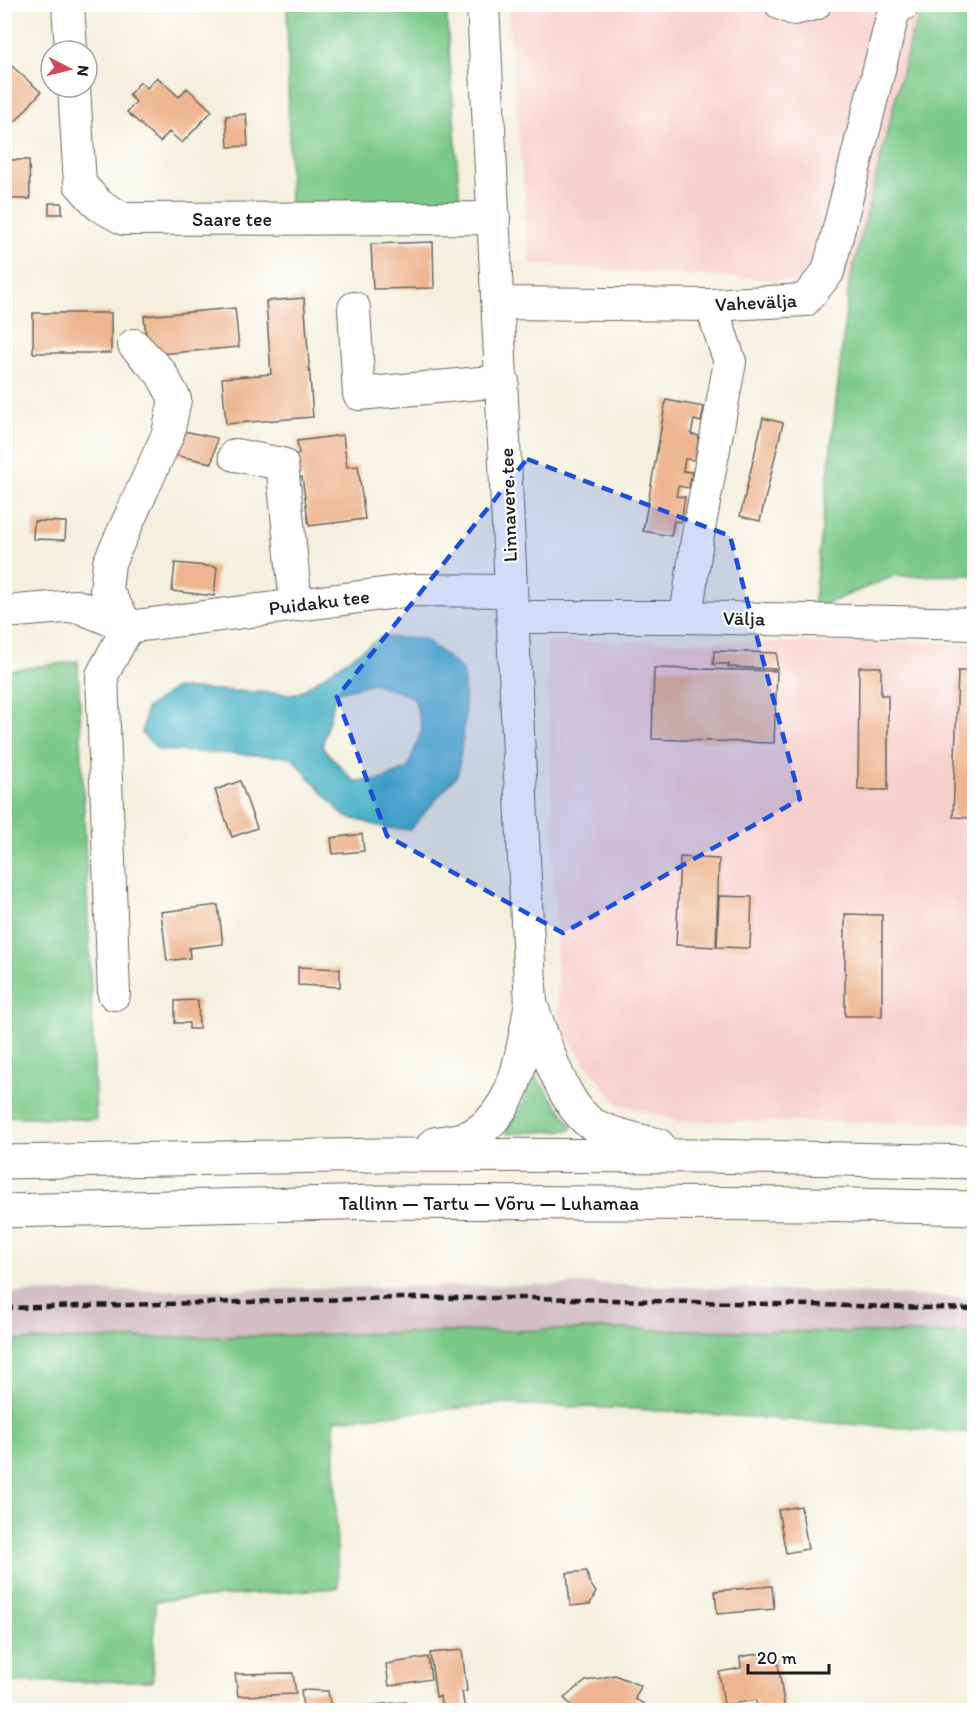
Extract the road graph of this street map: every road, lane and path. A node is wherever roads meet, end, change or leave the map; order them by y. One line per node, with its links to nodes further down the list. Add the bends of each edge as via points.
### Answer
1 (68, 4): 6 (street)
2 (483, 4): 8 (street, Linnavere tee)
3 (781, 4): 4 (street, via 794,9)
4 (815, 4)
5 (904, 4): 10 (street, Vahevälja, via 894,10 828,272 805,300)
6 (70, 39)
7 (75, 99): 8 (street, Saare tee, via 80,184 99,205 124,219)
8 (494, 218): 9 (street, Linnavere tee)
9 (498, 303): 10 (street, Vahevälja); 13 (street, Linnavere tee)
10 (711, 304): 18 (street, via 730,362)
11 (354, 308): 13 (street, via 359,394)
12 (134, 345): 20 (street, via 160,373 175,399 168,434 109,563 106,590)
13 (503, 381): 15 (street, Linnavere tee)
14 (235, 455): 16 (street, via 282,464)
15 (512, 604): 16 (street, Puidaku tee, via 413,590); 18 (street, Välja); 22 (street, Linnavere tee)
16 (296, 605): 20 (street, Puidaku tee)
17 (4, 612): 20 (street, via 77,606)
18 (686, 617): 19 (street, Välja)
19 (975, 624)
20 (128, 627): 21 (street, via 102,675)
21 (114, 994)
22 (531, 1005): 23 (highway, via 516,1081 484,1127 469,1137); 24 (highway, via 562,1087 588,1122 633,1139)
23 (382, 1155): 24 (highway); 25 (highway)
24 (708, 1156): 26 (highway)
25 (4, 1162)
26 (975, 1162)
27 (975, 1208): 28 (highway, Tallinn — Tartu — Võru — Luhamaa, via 380,1202)
28 (4, 1211)

